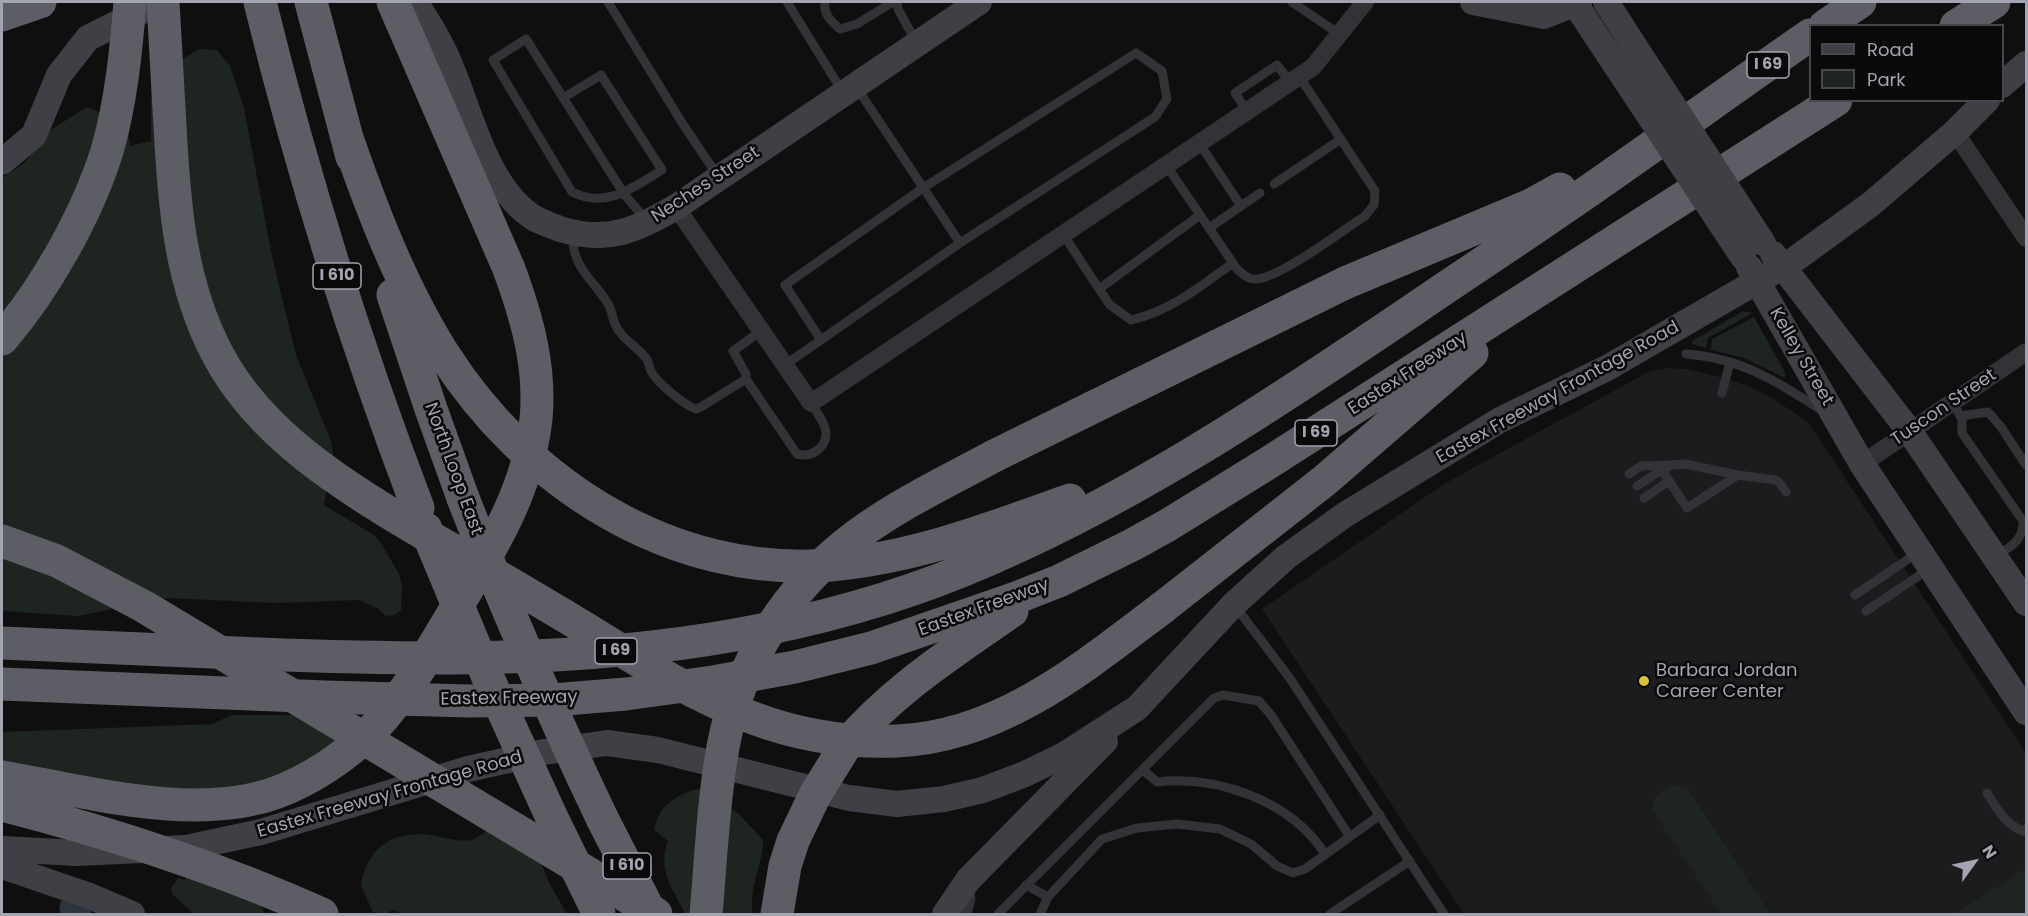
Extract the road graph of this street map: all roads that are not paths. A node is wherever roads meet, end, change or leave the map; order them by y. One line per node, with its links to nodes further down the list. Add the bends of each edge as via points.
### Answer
1 (40, 2): 20 (highway)
2 (130, 2): 61 (highway, bridge, via 119,96 107,152 60,255)
3 (165, 2): 38 (main road, via 88,38 59,75 34,135); 57 (highway, bridge, via 174,193 186,266 204,327 233,380 260,412 299,450 376,505 701,695 758,720 803,732 847,740 926,738 991,718 1056,685 1324,481)
4 (260, 2): 114 (highway, I 610, bridge, via 312,194 383,417 489,680)
5 (310, 2): 35 (highway, North Loop East / I 610)
6 (393, 2): 97 (highway, bridge, via 509,269 532,344 537,386 531,452 521,487 499,533 428,654 383,718 344,754 294,784 254,798 183,805)
7 (415, 2): 50 (main road, Neches Street, via 443,50 499,180 532,217)
8 (608, 2): 40 (lane)
9 (786, 2): 29 (lane)
10 (825, 2): 11 (lane, via 829,20 840,28 857,24)
11 (895, 2): 25 (lane)
12 (979, 2): 25 (main road, Neches Street)
13 (1292, 2): 23 (lane)
14 (1365, 2): 23 (street)
15 (1473, 2): 16 (main road, via 1544,16)
16 (1572, 2): 54 (main road, Kelley Street, bridge)
17 (1606, 2): 54 (main road, Kelley Street, bridge)
18 (1860, 2): 21 (highway)
19 (1994, 2): 22 (highway)
20 (2, 15)
21 (1828, 24)
22 (1959, 24)
23 (1339, 34): 27 (street, via 1313,67)
24 (1809, 36): 30 (highway, I 69)
25 (917, 44): 29 (main road, Neches Street)
26 (2026, 64): 28 (main road)
27 (1295, 79): 36 (lane); 37 (street)
28 (2004, 83)
29 (849, 89): 40 (main road, Neches Street); 42 (lane)
30 (1725, 94): 73 (highway, I 69, via 1560,211); 117 (highway, bridge, via 1531,206 1345,283 994,456 857,535 819,568 774,623 738,691 718,777)
31 (563, 98): 44 (lane); 44 (lane, via 601,75 662,170); 44 (lane, via 526,39 494,60 572,192 586,199)
32 (1833, 102): 57 (highway, Eastex Freeway / I 69)
33 (1985, 102): 34 (main road, Eastex Freeway Frontage Road)
34 (1955, 132): 52 (street); 56 (main road, Eastex Freeway Frontage Road, via 1871,204)
35 (346, 135): 73 (highway, via 382,231 427,327 488,412 536,461 578,495 670,543 705,554 779,566 870,560 926,548 1023,517); 115 (highway, North Loop East / I 610, bridge, via 399,313 497,585)
36 (1341, 139): 41 (lane); 55 (lane, via 1374,191 1374,205 1365,216 1276,274 1249,278)
37 (1199, 143): 39 (street); 45 (lane)
38 (2, 162)
39 (1166, 165): 47 (lane); 51 (street)
40 (719, 178): 46 (main road, Neches Street)
41 (1274, 183)
42 (923, 188): 53 (lane); 53 (lane, via 1137,53 1162,71 1167,99 1155,117); 62 (lane, via 784,285)
43 (1260, 193): 45 (lane)
44 (624, 194): 48 (lane)
45 (1240, 206): 49 (lane)
46 (676, 207): 48 (main road, Neches Street); 60 (street)
47 (1200, 215): 49 (lane); 59 (lane)
48 (649, 223): 50 (main road, Neches Street, via 608,236)
49 (1209, 228): 55 (lane)
50 (573, 233): 67 (lane, via 572,247 581,270 609,305 619,331 646,358 651,372 670,391 696,409)
51 (1063, 234): 59 (lane); 69 (street)
52 (2026, 238)
53 (960, 243): 62 (lane)
54 (1753, 250): 56 (main road, Kelley Street); 58 (main road, Kelley Street)
55 (1233, 263): 59 (lane, via 1186,297 1151,316 1131,320 1110,305)
56 (1784, 266): 58 (main road, Eastex Freeway Frontage Road); 72 (main road, Kelley Street)
57 (1566, 272): 87 (highway, Eastex Freeway / I 69, via 1200,507)
58 (1757, 280): 71 (main road, Kelley Street); 90 (main road, Eastex Freeway Frontage Road, via 1607,368 1500,420 1346,514 1286,557)
59 (1099, 289)
60 (761, 331): 66 (street); 67 (lane, via 733,351)
61 (2, 339)
62 (821, 340): 66 (lane)
63 (2026, 352): 70 (street, Tuscon Street)
64 (1686, 354): 65 (lane)
65 (1730, 362): 68 (lane); 71 (lane, via 1767,378)
66 (785, 365): 69 (street)
67 (746, 379): 69 (lane, via 797,454 813,454 826,443 827,435)
68 (1722, 393)
69 (810, 403)
70 (1956, 409): 72 (street, Tuscon Street); 75 (lane, via 1988,412); 83 (lane, via 1962,419 1962,433 2023,521)
71 (1838, 420): 74 (main road, Kelley Street)
72 (1910, 432): 74 (street, Tuscon Street); 85 (main road, Kelley Street)
73 (1192, 453): 92 (highway, I 69, via 1072,519 960,572 821,616 688,643 562,655 390,659)
74 (1862, 464): 86 (main road, Kelley Street)
75 (2026, 465)
76 (1666, 468): 77 (lane, via 1641,466); 78 (lane, via 1685,464); 79 (lane); 80 (lane)
77 (1629, 474)
78 (1738, 475): 79 (lane, via 1687,508); 81 (lane, via 1775,480)
79 (1670, 481): 82 (lane)
80 (1637, 486)
81 (1785, 492)
82 (1644, 498)
83 (2025, 530): 85 (lane, via 2017,541)
84 (2, 541): 116 (highway, bridge, via 57,561 143,606)
85 (1995, 556): 89 (main road, Kelley Street)
86 (1925, 560): 88 (lane); 91 (lane); 95 (main road, Kelley Street)
87 (1059, 581): 93 (highway, Eastex Freeway / I 69, via 955,620 834,658 627,694 470,701); 118 (highway, bridge, via 910,685 865,723 815,795 793,841)
88 (1855, 595)
89 (2026, 603)
90 (1233, 604): 94 (main road, Eastex Freeway Frontage Road); 100 (lane, via 1288,677)
91 (1866, 611)
92 (2, 642)
93 (2, 684)
94 (1137, 708): 105 (main road, Eastex Freeway Frontage Road, via 1064,755 1025,774 944,799 897,804 849,798 658,750 607,743 468,769 261,832 186,848 77,853); 109 (main road)
95 (2026, 712)
96 (1143, 770): 101 (lane); 103 (lane, via 1214,698 1223,695 1259,701); 106 (lane, via 1157,782 1216,784 1256,797 1300,826)
97 (2, 777)
98 (1988, 794): 102 (lane, via 2006,821)
99 (2, 806): 113 (highway, bridge, via 192,862)
100 (1380, 815): 103 (lane); 107 (lane)
101 (1088, 826): 104 (lane); 110 (lane)
102 (2026, 829)
103 (1350, 837): 106 (lane)
104 (1102, 839): 106 (lane, via 1137,828 1177,824 1220,829 1251,844 1277,866 1293,873); 111 (lane)
105 (2, 849)
106 (1326, 854)
107 (1410, 861): 123 (lane); 124 (lane)
108 (2, 866): 112 (main road)
109 (968, 880): 119 (main road); 120 (lane, via 971,895)
110 (1026, 885): 111 (lane); 121 (lane)
111 (1048, 897): 122 (lane)
112 (132, 915)
113 (322, 915)
114 (599, 915)
115 (651, 915)
116 (656, 915)
117 (706, 915)
118 (777, 915)
119 (945, 915)
120 (967, 915)
121 (999, 915)
122 (1040, 915)
123 (1330, 915)
124 (1444, 915)

